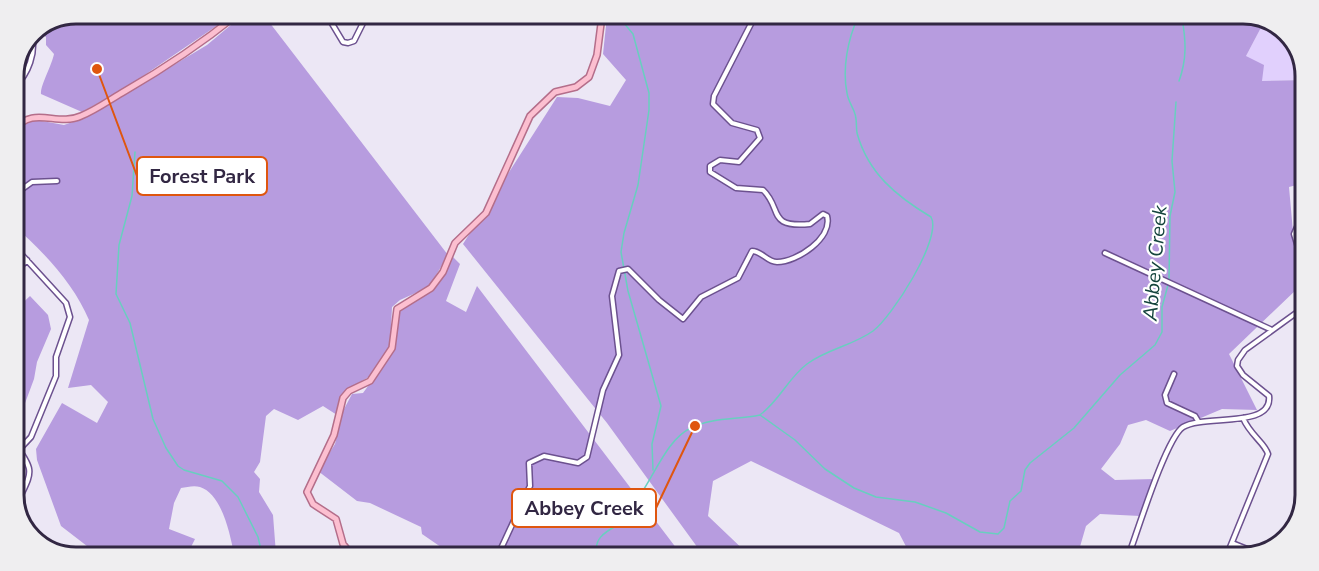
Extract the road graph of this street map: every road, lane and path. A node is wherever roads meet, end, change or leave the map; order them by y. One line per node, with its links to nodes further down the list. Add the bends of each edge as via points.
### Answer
1 (225, 24): 8 (main road, via 189,52 84,115 64,120 32,116)
2 (335, 24): 3 (street, via 343,42 348,43 354,41)
3 (362, 24)
4 (601, 24): 24 (main road, via 589,77 580,85 555,92 530,116 486,213 455,243 443,272 431,288 398,307 394,316 394,344 389,353 368,382 343,398 334,436 308,492 314,504 336,519)
5 (751, 24): 25 (street, via 712,101 719,113 736,125 757,130 760,138 739,162 718,161 710,166 710,172 736,188 763,189 776,216 785,222 810,224 823,214 827,216 824,234 804,252 780,261 752,251 738,278 701,297 683,319 628,269 619,271 612,296 619,355 603,390 587,457 578,464 544,456 529,463 530,486)
6 (31, 50): 7 (street)
7 (24, 75)
8 (24, 120)
9 (57, 181): 10 (street, via 32,182)
10 (24, 188)
11 (1105, 253): 16 (street)
12 (24, 258): 13 (street)
13 (27, 260): 14 (street); 20 (street, via 66,303 70,317 56,357 56,375 31,437)
14 (24, 263)
15 (1295, 314): 16 (street)
16 (1272, 330): 18 (street, via 1238,360 1243,375 1264,390 1269,399 1264,412)
17 (1174, 374): 19 (street, via 1165,395 1169,406 1195,416)
18 (1243, 417): 19 (street); 23 (street, via 1248,431 1268,454)
19 (1198, 421): 26 (street, via 1180,429 1172,440)
20 (24, 445)
21 (24, 457): 22 (street, via 30,469)
22 (24, 485)
23 (1232, 543): 27 (street); 28 (street)
24 (345, 547)
25 (502, 547)
26 (1133, 547)
27 (1230, 547)
28 (1242, 547)

